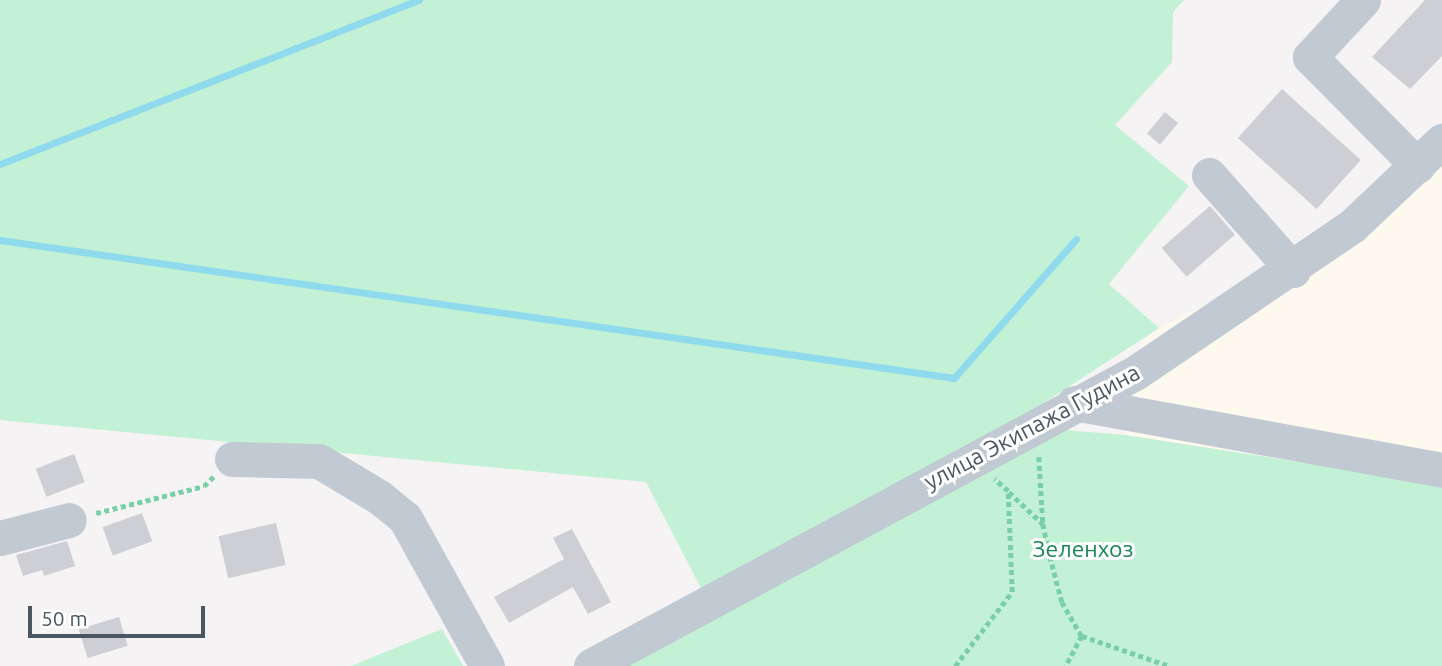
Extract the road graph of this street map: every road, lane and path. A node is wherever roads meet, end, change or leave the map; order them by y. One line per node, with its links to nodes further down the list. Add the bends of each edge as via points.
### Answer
1 (1363, 0): 3 (street, via 1310,57)
2 (1442, 141): 3 (street, улица Экипажа Гудина)
3 (1418, 166): 5 (street, улица Экипажа Гудина, via 1352,226)
4 (1209, 175): 5 (street)
5 (1293, 270): 6 (street, улица Экипажа Гудина, via 1135,373)
6 (1074, 403): 7 (street, улица Экипажа Гудина); 10 (street)
7 (1038, 425): 9 (street, улица Экипажа Гудина); 13 (path)
8 (232, 459): 12 (path, via 204,485); 16 (street, via 319,461 405,518)
9 (976, 462): 11 (path); 17 (street, улица Экипажа Гудина, via 902,496)
10 (1442, 470)
11 (1008, 491): 13 (path); 18 (path, via 1012,592)
12 (68, 520): 14 (street)
13 (1043, 524): 15 (path, via 1062,602)
14 (0, 538)
15 (1082, 636): 19 (path); 20 (path)
16 (486, 666)
17 (591, 666)
18 (955, 666)
19 (1066, 666)
20 (1169, 666)

